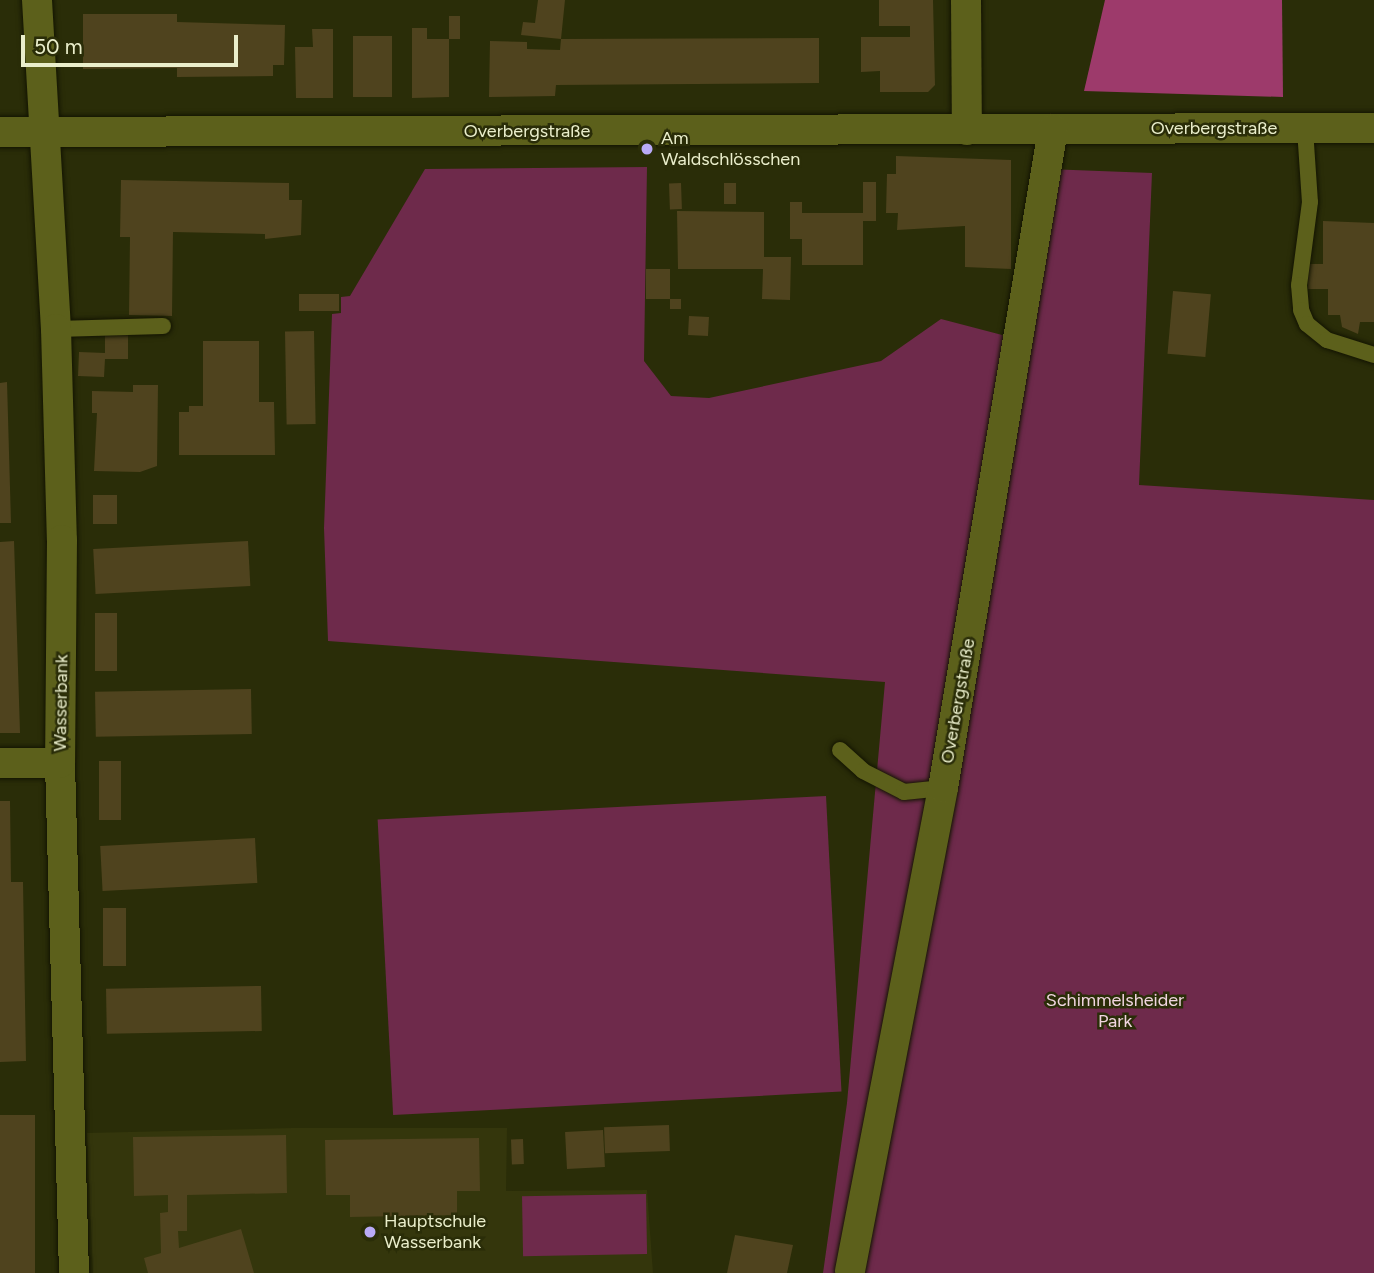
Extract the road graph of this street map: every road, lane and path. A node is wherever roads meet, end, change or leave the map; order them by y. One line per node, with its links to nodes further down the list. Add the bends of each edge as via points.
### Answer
1 (37, 0): 8 (street, Wasserbank)
2 (966, 0): 6 (street)
3 (1374, 128): 5 (street, Overbergstraße)
4 (1054, 129): 5 (street, Overbergstraße); 6 (street, Overbergstraße); 15 (street, Overbergstraße)
5 (1305, 129): 11 (lane, via 1310,202 1299,285 1301,310 1307,324 1326,340)
6 (967, 130): 8 (street, Overbergstraße)
7 (0, 132): 8 (street, Overbergstraße)
8 (44, 133): 10 (street, Wasserbank)
9 (163, 326): 10 (lane)
10 (56, 329): 14 (street, Wasserbank, via 62,540)
11 (1374, 355)
12 (840, 750): 15 (lane, via 863,771 904,792)
13 (0, 763): 14 (street)
14 (60, 763): 17 (street, Wasserbank)
15 (943, 788): 16 (street, Overbergstraße)
16 (850, 1270)
17 (74, 1273)

